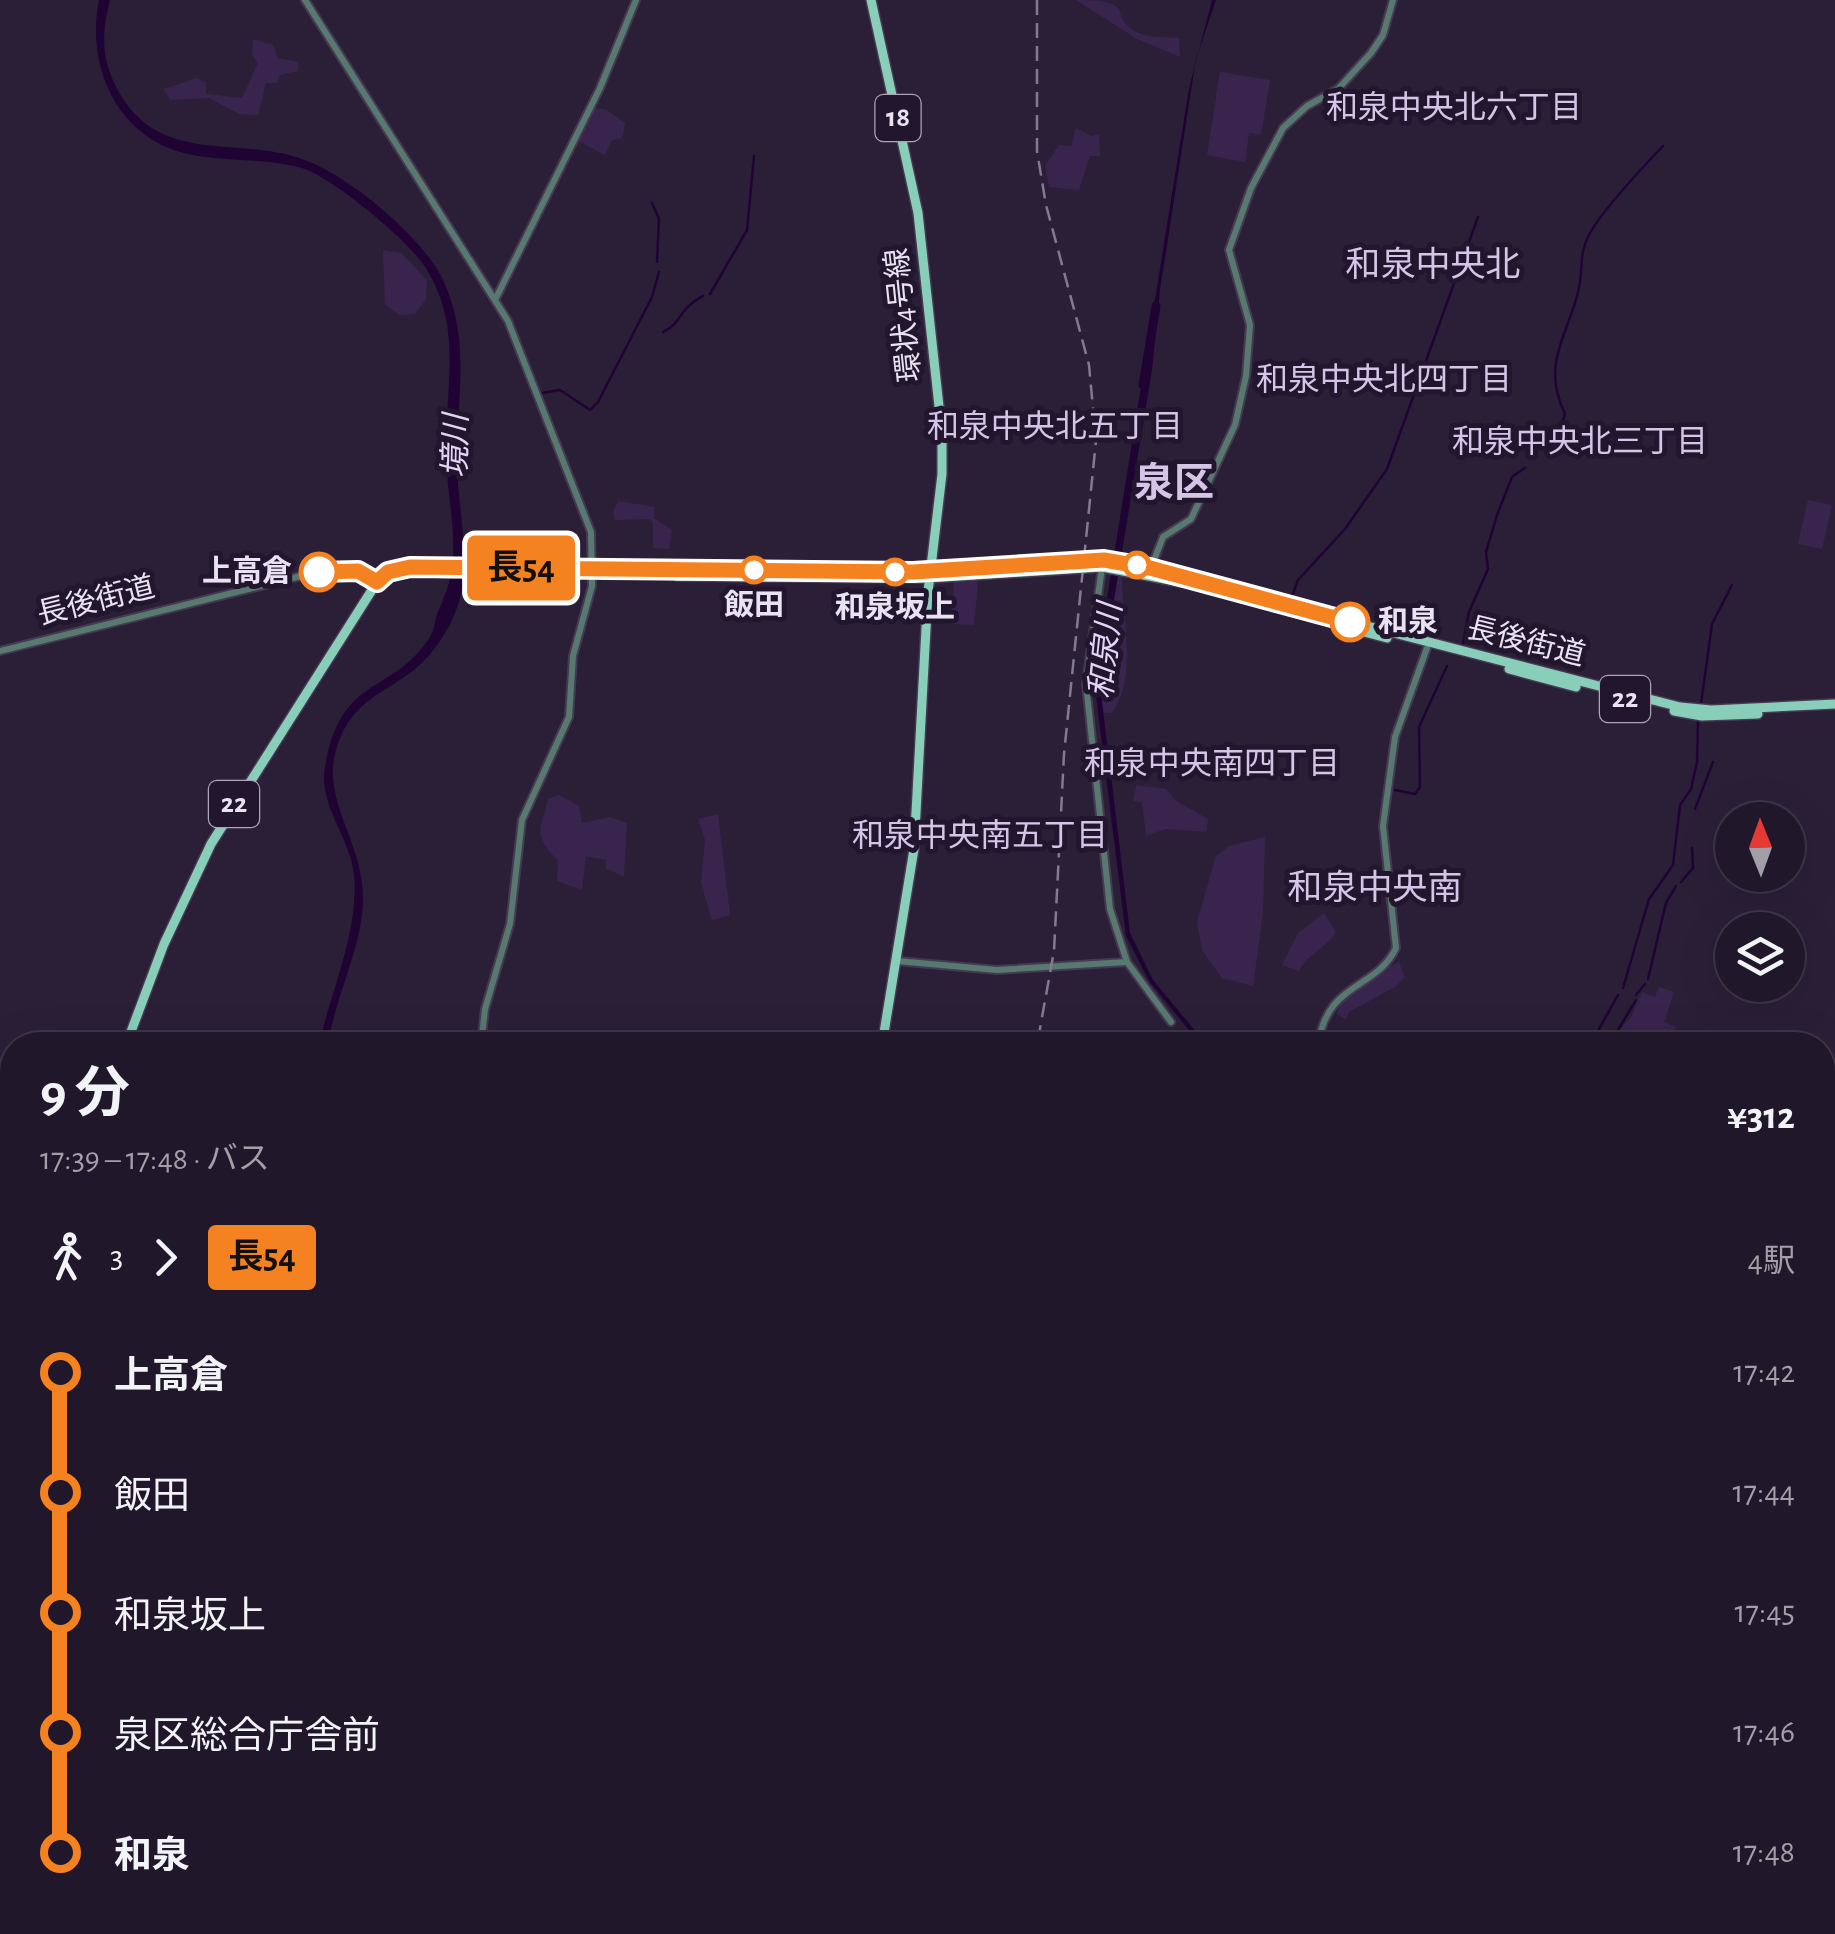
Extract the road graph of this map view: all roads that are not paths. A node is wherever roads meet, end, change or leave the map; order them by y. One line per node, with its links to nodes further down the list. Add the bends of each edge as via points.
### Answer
1 (305, 0): 5 (street)
2 (636, 0): 5 (street)
3 (871, 0): 9 (main road, 環状4号線 / 18, via 918,213 938,386 942,474)
4 (1393, 0): 7 (street, via 1371,54 1338,90 1284,128 1250,188 1229,250 1250,325 1235,425 1191,519 1163,537)
5 (495, 299): 8 (street, via 586,515)
6 (1112, 565): 7 (main road, 長後街道 / 22); 9 (main road, 長後街道 / 22); 15 (street, via 1086,696 1110,908)
7 (1150, 571): 11 (main road, 長後街道 / 22); 13 (main road, 長後街道 / 22, via 1680,707)
8 (593, 572): 9 (main road, 長後街道 / 22); 10 (main road, 長後街道 / 22, via 444,570); 18 (street, via 573,656 567,726 522,820 510,924)
9 (929, 574): 14 (main road, 環状4号線 / 18, via 914,850)
10 (377, 582): 12 (street, 長後街道, via 351,570 309,574); 17 (main road, 22, via 211,844)
11 (1427, 648): 13 (main road, 長後街道 / 22, via 1690,715); 20 (street, via 1395,737 1383,826 1396,948 1388,962 1337,999)
12 (0, 651)
13 (1835, 707)
14 (897, 961): 15 (street, via 997,970); 19 (main road, 環状4号線 / 18)
15 (1127, 962): 16 (street)
16 (1171, 1022)
17 (131, 1032)
18 (482, 1032)
19 (884, 1032)
20 (1323, 1032)

